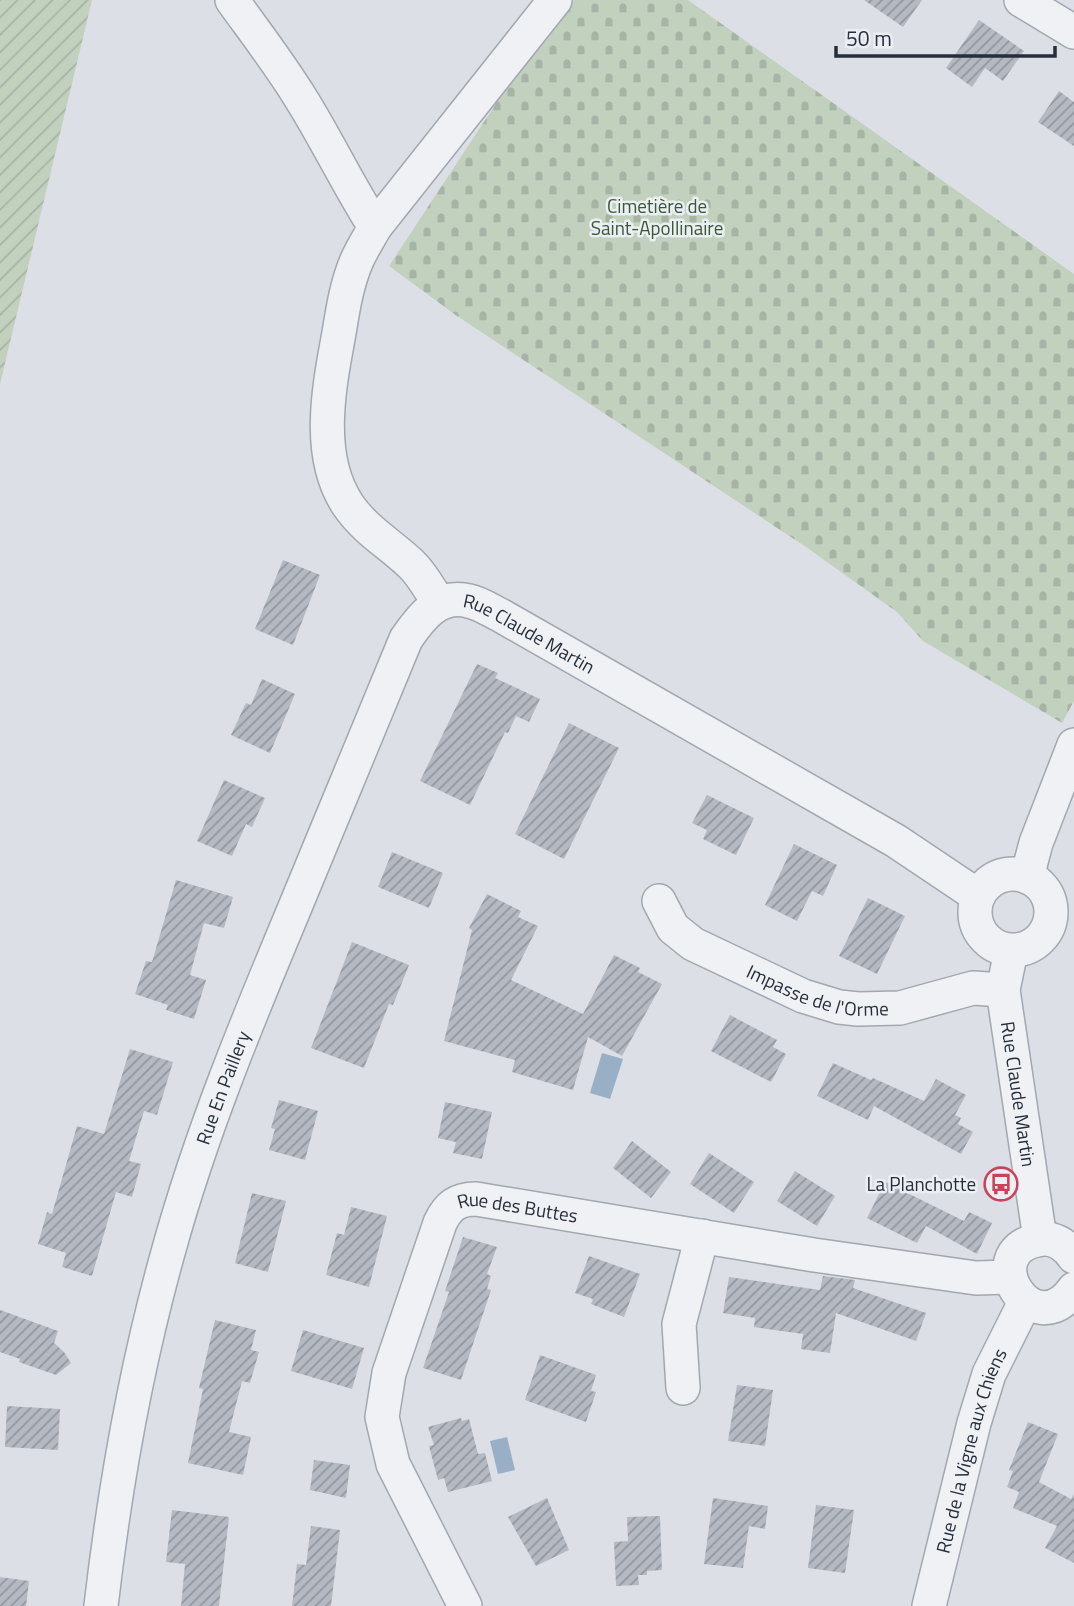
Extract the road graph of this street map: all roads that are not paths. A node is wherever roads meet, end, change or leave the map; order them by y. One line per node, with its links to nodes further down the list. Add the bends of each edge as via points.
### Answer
1 (232, 0): 5 (street, via 299,95)
2 (555, 0): 5 (street, Rue Claude Martin)
3 (1021, 0): 4 (street)
4 (1074, 32)
5 (375, 227): 6 (street, Rue Claude Martin, via 357,260 343,308 328,399 331,461 340,491 356,517 412,565)
6 (439, 603): 9 (street, Rue Claude Martin, via 469,601 500,615 896,841); 20 (street, Rue En Paillery, via 420,618 406,639 207,1130 170,1246 142,1359 112,1516)
7 (1074, 745): 8 (street)
8 (1027, 877): 9 (street, via 1016,874 993,879); 11 (street)
9 (978, 896): 12 (street, via 974,908 980,932 988,942)
10 (659, 901): 13 (street, Impasse de l'Orme, via 673,928 693,944 839,1007 900,1008 973,988)
11 (1062, 916): 12 (street, via 1034,945)
12 (1011, 951): 13 (street, Rue Claude Martin)
13 (1003, 990): 15 (street, Rue Claude Martin)
14 (702, 1236): 17 (street, Rue des Buttes, via 976,1278); 19 (street, via 679,1324); 21 (street, Rue des Buttes, via 476,1199 464,1199 446,1211 389,1373 382,1417 393,1464)
15 (1040, 1239): 16 (street, via 1060,1242); 17 (street, Rue de la Vigne aux Chiens, via 1020,1248 1010,1266)
16 (1074, 1257)
17 (1018, 1289): 18 (street, Rue des Buttes, via 1036,1306 1047,1307 1058,1304); 22 (street, Rue de la Vigne aux Chiens, via 974,1423)
18 (1074, 1289)
19 (682, 1388)
20 (101, 1606)
21 (465, 1606)
22 (929, 1606)

